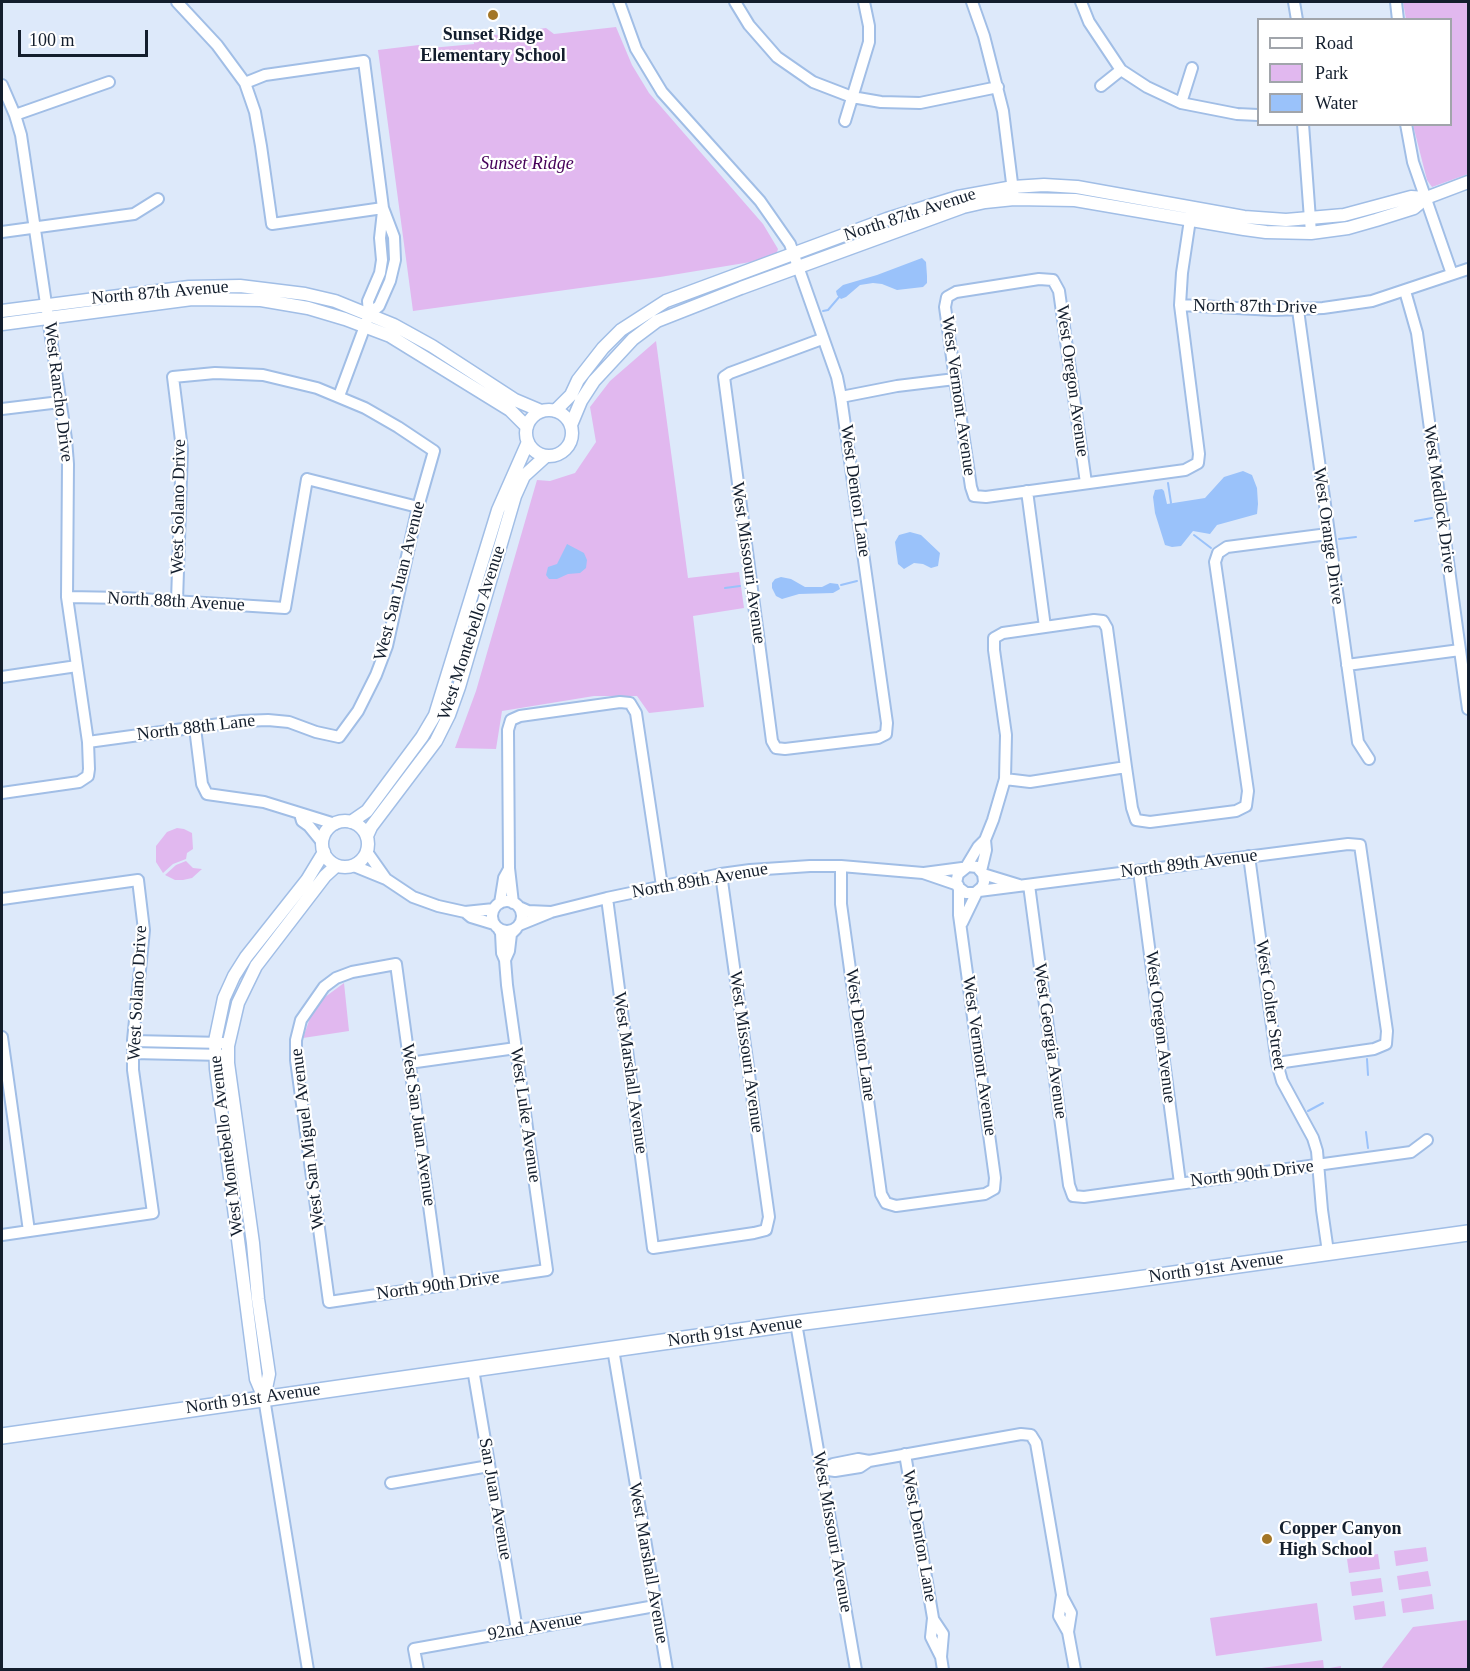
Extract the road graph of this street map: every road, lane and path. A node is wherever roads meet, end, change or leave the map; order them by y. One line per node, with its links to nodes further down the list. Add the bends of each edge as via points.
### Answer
1 (177, 2): 14 (street)
2 (619, 2): 37 (street, via 633,43 654,80 760,201)
3 (735, 2): 18 (street, via 777,57 813,82)
4 (864, 2): 18 (street, via 869,42)
5 (972, 2): 17 (street)
6 (1081, 2): 12 (street, via 1089,22)
7 (1294, 2): 9 (street)
8 (1396, 2): 10 (street)
9 (1297, 18)
10 (1398, 18)
11 (1192, 68): 19 (street)
12 (1121, 70): 16 (street); 19 (street)
13 (109, 82): 20 (street)
14 (246, 83): 29 (street, via 255,112 272,224); 29 (street, via 265,75 364,61)
15 (2, 86): 20 (street, West Rancho Drive)
16 (1101, 86)
17 (998, 87): 18 (street, via 920,103); 26 (street)
18 (852, 97): 22 (street)
19 (1181, 103): 21 (street)
20 (15, 115): 32 (street, West Rancho Drive)
21 (1257, 115)
22 (845, 121)
23 (1303, 126): 31 (street)
24 (1406, 126): 27 (street, via 1413,162)
25 (1468, 182): 27 (street, North 87th Avenue)
26 (1014, 193): 30 (street, North 87th Avenue, via 1044,185 1092,189); 37 (street, North 87th Avenue, via 993,189 940,202); 38 (street, North 87th Avenue, via 963,207)
27 (1426, 198): 31 (street, North 87th Avenue, via 1410,197); 34 (street, North 87th Avenue, via 1414,208 1367,223); 40 (street)
28 (158, 200): 32 (street, via 134,214)
29 (383, 208): 35 (street, via 394,237); 36 (street)
30 (1191, 213): 31 (street, North 87th Avenue); 34 (street, North 87th Avenue, via 1266,232); 44 (street)
31 (1309, 219): 34 (street)
32 (35, 227): 33 (street); 43 (street, West Rancho Drive)
33 (2, 232)
34 (1311, 233)
35 (394, 252): 36 (street); 48 (street, via 390,280 379,306)
36 (381, 253): 48 (street, via 380,273 368,301)
37 (794, 255): 38 (street, West Denton Lane); 57 (street, North 87th Avenue, via 698,287 643,314 603,348 571,395)
38 (798, 268): 50 (street, West Denton Lane); 58 (street, North 87th Avenue, via 657,321 633,339 594,381)
39 (1468, 269): 40 (street, North 87th Drive)
40 (1452, 274): 42 (street, North 87th Drive)
41 (1053, 280): 51 (street, West Vermont Avenue, via 956,292 947,297); 62 (street, West Oregon Avenue, via 1059,291)
42 (1405, 291): 46 (street, North 87th Drive, via 1372,301); 69 (street, West Medlock Drive, via 1417,333)
43 (47, 304): 45 (street, North 87th Avenue); 47 (street, West Rancho Drive); 48 (street, North 87th Avenue, via 159,289 240,286 336,301)
44 (1180, 305): 46 (street, North 87th Drive); 62 (street, via 1200,454 1198,464 1185,470)
45 (2, 310)
46 (1298, 310): 65 (street, West Orange Drive)
47 (48, 317): 48 (street, North 87th Avenue, via 224,298 261,300); 49 (street, North 87th Avenue); 54 (street, West Rancho Drive)
48 (367, 320): 52 (street); 56 (street, North 87th Avenue, via 412,334 515,400); 59 (street, North 87th Avenue, via 510,410)
49 (2, 324)
50 (822, 339): 53 (street, West Denton Lane); 75 (street, West Missouri Avenue, via 723,377 772,741 776,748 784,749)
51 (955, 379): 53 (street); 63 (street, West Vermont Avenue, via 974,496)
52 (339, 396): 64 (street, West San Juan Avenue, via 434,451); 67 (street, West Solano Drive, via 263,375 215,373 172,377 182,449)
53 (841, 397): 75 (street, West Denton Lane)
54 (60, 402): 55 (street); 66 (street, West Rancho Drive, via 68,464)
55 (2, 409)
56 (541, 411): 57 (street); 59 (street)
57 (555, 411): 58 (street, via 562,413)
58 (571, 425): 61 (street, via 572,438 566,449)
59 (526, 427): 60 (street)
60 (528, 442): 61 (street, via 535,452); 83 (street, West Montebello Avenue, via 498,510 435,715 367,811)
61 (546, 456): 85 (street, West Montebello Avenue, via 524,476 515,496 449,715 436,741)
62 (1086, 483): 63 (street)
63 (1027, 491): 68 (street)
64 (418, 507): 67 (street, North 88th Avenue, via 307,480 285,608); 76 (street, West San Juan Avenue, via 387,646 358,711)
65 (1328, 534): 70 (street, West Orange Drive); 79 (street, via 1227,547 1218,553 1215,562 1248,791 1246,806 1236,811 1171,820 1136,820)
66 (67, 597): 67 (street, North 88th Avenue); 71 (street, West Rancho Drive)
67 (177, 601)
68 (1045, 627): 79 (street, via 1103,621); 80 (street, via 994,638 1006,735)
69 (1460, 650): 70 (street); 73 (street, West Medlock Drive)
70 (1347, 665): 78 (street, West Orange Drive, via 1358,742)
71 (77, 666): 72 (street); 77 (street, West Rancho Drive)
72 (2, 677)
73 (1468, 709)
74 (195, 728): 76 (street, North 88th Lane, via 268,720); 77 (street, North 88th Lane); 82 (street, via 202,784 207,794 264,801)
75 (886, 734)
76 (339, 737)
77 (88, 742): 81 (street, West Rancho Drive, via 88,776 79,782)
78 (1369, 759)
79 (1126, 767): 80 (street, via 1030,782)
80 (1005, 779): 86 (street)
81 (2, 793)
82 (300, 814): 84 (street); 87 (street)
83 (351, 822): 84 (street); 85 (street)
84 (335, 824): 87 (street, via 328,829)
85 (367, 836): 88 (street)
86 (985, 840): 94 (street); 96 (street)
87 (323, 847): 90 (street, via 328,860); 118 (street, West Montebello Avenue, via 307,880 234,976 224,998)
88 (367, 852): 91 (street); 99 (street)
89 (1249, 856): 95 (street, North 89th Avenue); 121 (street, West Colter Street); 121 (street, North 89th Avenue, via 1360,845 1388,1031 1386,1044 1374,1049)
90 (336, 866): 91 (street); 118 (street, West Montebello Avenue, via 256,966)
91 (354, 866): 99 (street)
92 (841, 866): 97 (street, North 89th Avenue); 98 (street, North 89th Avenue); 125 (street, West Denton Lane, via 841,904 881,1194 886,1203 896,1206 985,1194)
93 (509, 868): 101 (street, via 511,720 630,703 636,712); 106 (street); 107 (street)
94 (964, 868): 96 (street, via 972,866); 97 (street, North 89th Avenue); 102 (street, via 958,874)
95 (1139, 871): 100 (street, North 89th Avenue); 124 (street, West Oregon Avenue)
96 (982, 872): 100 (street, North 89th Avenue); 103 (street, via 984,882)
97 (923, 873): 102 (street, North 89th Avenue)
98 (721, 874): 101 (street, North 89th Avenue); 130 (street, West Missouri Avenue, via 769,1217 766,1230)
99 (386, 879): 108 (street, via 413,897)
100 (1024, 885): 103 (street, North 89th Avenue); 126 (street, West Georgia Avenue)
101 (662, 886): 105 (street, North 89th Avenue)
102 (958, 887): 103 (street, via 966,893); 110 (street, West Vermont Avenue)
103 (978, 891): 110 (street)
104 (2, 898): 116 (street, West Solano Drive, via 138,879 144,930)
105 (607, 898): 109 (street, North 89th Avenue); 130 (street, West Marshall Avenue)
106 (516, 905): 107 (street, via 504,901); 109 (street, North 89th Avenue); 112 (street, via 522,916)
107 (497, 906): 108 (street); 111 (street, via 492,920)
108 (465, 912): 111 (street)
109 (551, 912): 112 (street, North 89th Avenue)
110 (962, 923): 125 (street, West Vermont Avenue)
111 (496, 926): 112 (street, via 507,932); 113 (street, West Luke Avenue, via 501,933)
112 (518, 927): 113 (street, West Luke Avenue, via 511,934)
113 (505, 960): 117 (street, West Luke Avenue)
114 (396, 964): 120 (street, West San Juan Avenue); 134 (street, West San Miguel Avenue, via 352,972 324,987 301,1020 296,1040)
115 (2, 1037): 127 (street)
116 (133, 1041): 118 (street); 119 (street, West Solano Drive)
117 (516, 1048): 120 (street); 132 (street, West Luke Avenue)
118 (222, 1049): 119 (street); 138 (street, West Montebello Avenue, via 256,1379)
119 (133, 1053): 127 (street, West Solano Drive, via 153,1213)
120 (409, 1063): 133 (street, West San Juan Avenue)
121 (1277, 1063): 123 (street, West Colter Street, via 1282,1081 1313,1138)
122 (1427, 1140): 123 (street, North 90th Drive, via 1411,1152)
123 (1319, 1165): 124 (street, North 90th Drive); 131 (street, West Colter Street)
124 (1180, 1183): 126 (street, North 90th Drive)
125 (994, 1189)
126 (1073, 1196)
127 (29, 1231): 129 (street)
128 (1468, 1233): 131 (main road, North 91st Avenue)
129 (2, 1235)
130 (653, 1248)
131 (1328, 1252): 135 (main road, North 91st Avenue)
132 (547, 1270): 133 (street, North 90th Drive)
133 (440, 1286): 134 (street, North 90th Drive)
134 (329, 1302)
135 (796, 1323): 136 (main road, North 91st Avenue); 142 (street, West Missouri Avenue)
136 (612, 1349): 137 (main road, North 91st Avenue); 144 (street, West Marshall Avenue)
137 (473, 1369): 138 (main road, North 91st Avenue); 141 (street, San Juan Avenue)
138 (264, 1398): 139 (main road, North 91st Avenue); 146 (street, West Montebello Avenue)
139 (2, 1436)
140 (905, 1454): 142 (street, via 869,1461 860,1467); 150 (street, West Denton Lane, via 933,1618 943,1634); 151 (street, via 1030,1435 1036,1443 1062,1595 1071,1613 1068,1632)
141 (489, 1466): 143 (street); 145 (street, San Juan Avenue)
142 (821, 1469): 149 (street, West Missouri Avenue)
143 (391, 1483)
144 (655, 1606): 145 (street, 92nd Avenue); 148 (street, West Marshall Avenue)
145 (517, 1630): 147 (street, 92nd Avenue, via 414,1649)
146 (308, 1670)
147 (418, 1670)
148 (667, 1670)
149 (856, 1670)
150 (943, 1670)
151 (1075, 1670)

